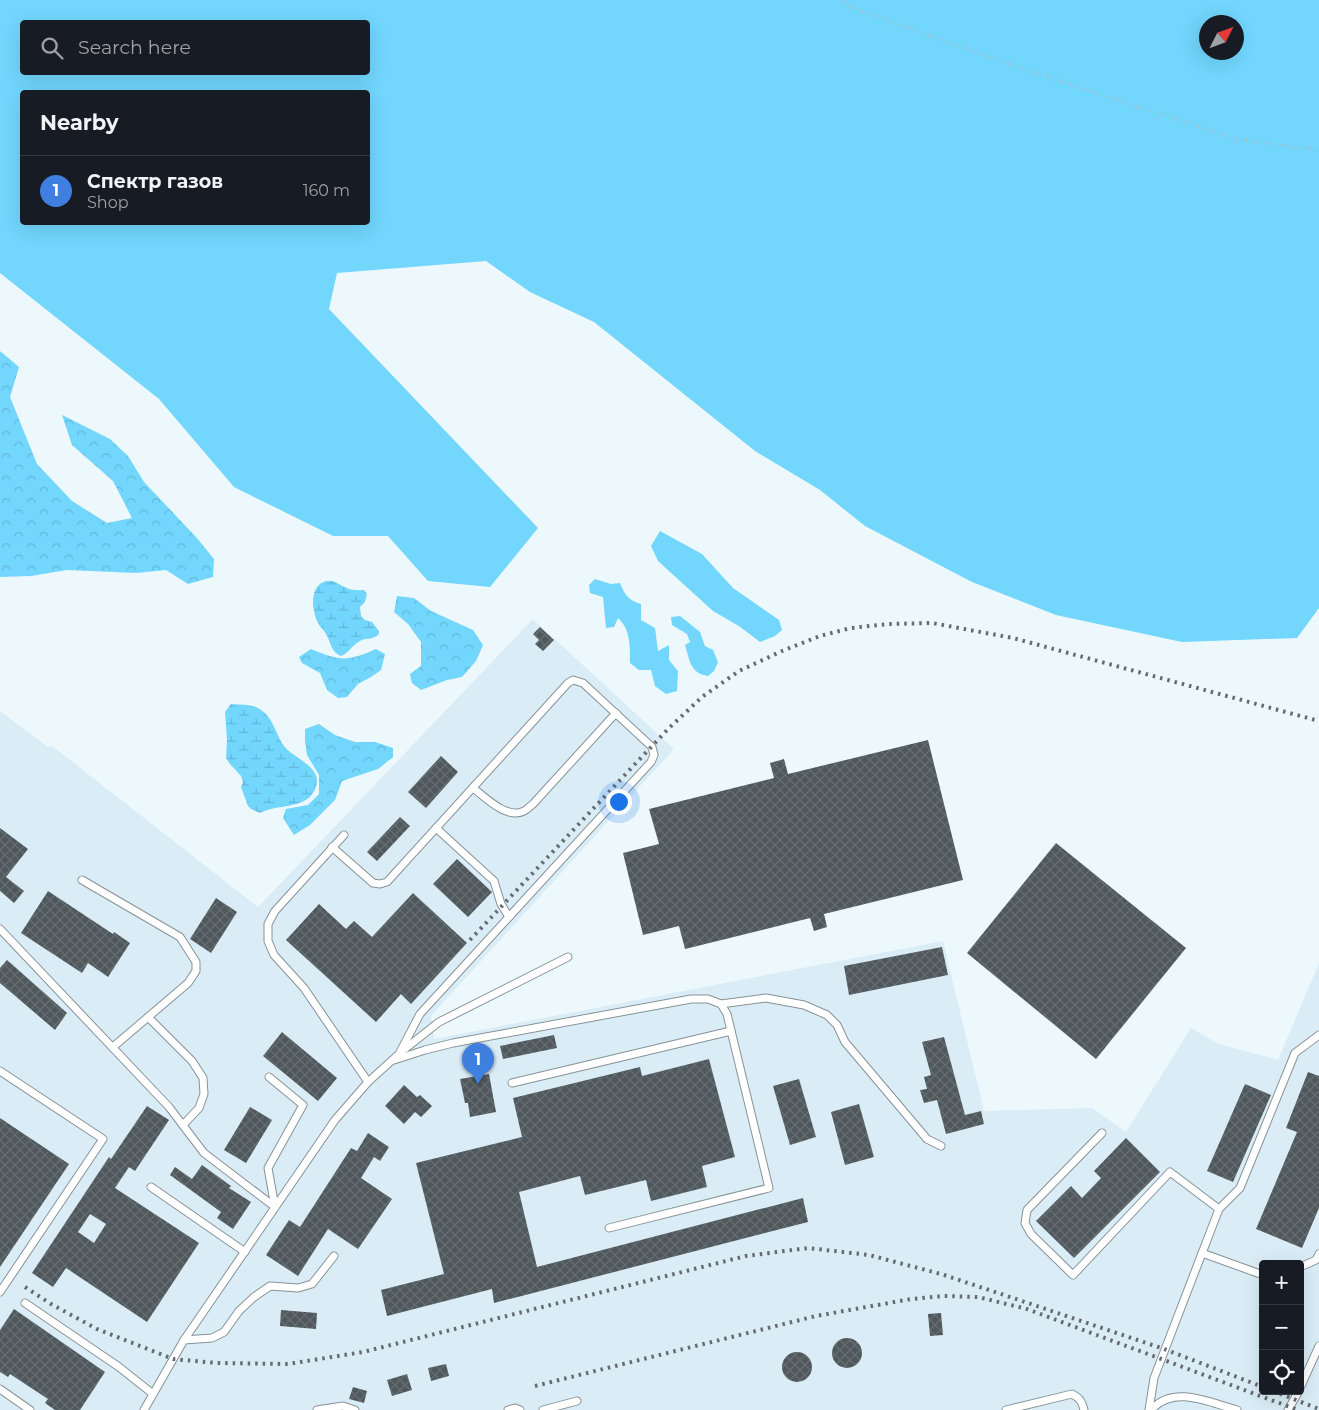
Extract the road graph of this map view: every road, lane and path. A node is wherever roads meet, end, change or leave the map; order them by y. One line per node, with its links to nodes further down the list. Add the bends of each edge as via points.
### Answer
1 (840, 0): 2 (path, via 853,8 1026,70 1236,139)
2 (1319, 150)
3 (616, 713): 4 (lane, via 523,812 510,813); 4 (lane, via 583,683 578,680 568,682); 9 (lane, via 650,744 654,755 652,762)
4 (472, 788): 5 (lane)
5 (436, 828): 7 (lane, via 387,882 380,884 373,883); 9 (lane, via 494,881)
6 (344, 835): 7 (lane)
7 (332, 848): 21 (lane, via 274,911 268,924 268,941 274,955 304,988)
8 (82, 880): 13 (lane, via 180,937 196,962 196,971 188,983)
9 (509, 917): 17 (lane, via 420,1014)
10 (0, 929): 16 (lane)
11 (568, 957): 17 (lane, via 439,1022)
12 (721, 1004): 14 (lane); 18 (lane, via 708,999 691,999 453,1043); 25 (lane, via 766,998 804,1005 827,1015 837,1025 845,1042 927,1139)
13 (148, 1017): 16 (lane); 23 (lane, via 192,1061 203,1078 204,1094 199,1108)
14 (731, 1031): 22 (lane); 29 (lane, via 769,1188)
15 (1319, 1035): 28 (lane, via 1295,1053 1240,1188)
16 (113, 1047): 23 (lane)
17 (399, 1054): 18 (lane)
18 (390, 1061): 21 (lane)
19 (0, 1071): 36 (lane, via 103,1139)
20 (269, 1077): 27 (lane, via 303,1105 268,1168)
21 (368, 1082): 27 (lane, via 335,1120)
22 (512, 1083)
23 (183, 1125): 27 (lane, via 204,1153)
24 (1102, 1133): 28 (lane, via 1027,1210 1025,1223 1031,1234 1073,1275 1170,1172)
25 (941, 1146)
26 (151, 1187): 30 (lane)
27 (275, 1207): 30 (lane)
28 (1219, 1209): 31 (lane)
29 (609, 1228)
30 (245, 1252): 38 (lane)
31 (1202, 1253): 35 (lane); 54 (lane, via 1154,1378)
32 (1319, 1254): 34 (lane, via 1316,1260)
33 (334, 1256): 38 (lane, via 312,1284 298,1288 270,1286 239,1311 224,1332 212,1338)
34 (1304, 1265)
35 (1259, 1274)
36 (0, 1292)
37 (24, 1303): 42 (lane)
38 (184, 1340): 42 (lane)
39 (1319, 1346): 40 (lane)
40 (1304, 1381)
41 (0, 1389): 45 (lane)
42 (153, 1394): 46 (lane)
43 (1297, 1395): 56 (lane)
44 (577, 1401): 51 (lane)
45 (30, 1410)
46 (144, 1410)
47 (317, 1410): 48 (lane, via 344,1406)
48 (355, 1410)
49 (508, 1410): 50 (lane)
50 (520, 1410)
51 (543, 1410)
52 (1006, 1410): 53 (lane, via 1072,1394 1082,1402)
53 (1084, 1410)
54 (1150, 1410): 55 (lane, via 1163,1400 1179,1396)
55 (1237, 1410)
56 (1288, 1410)

